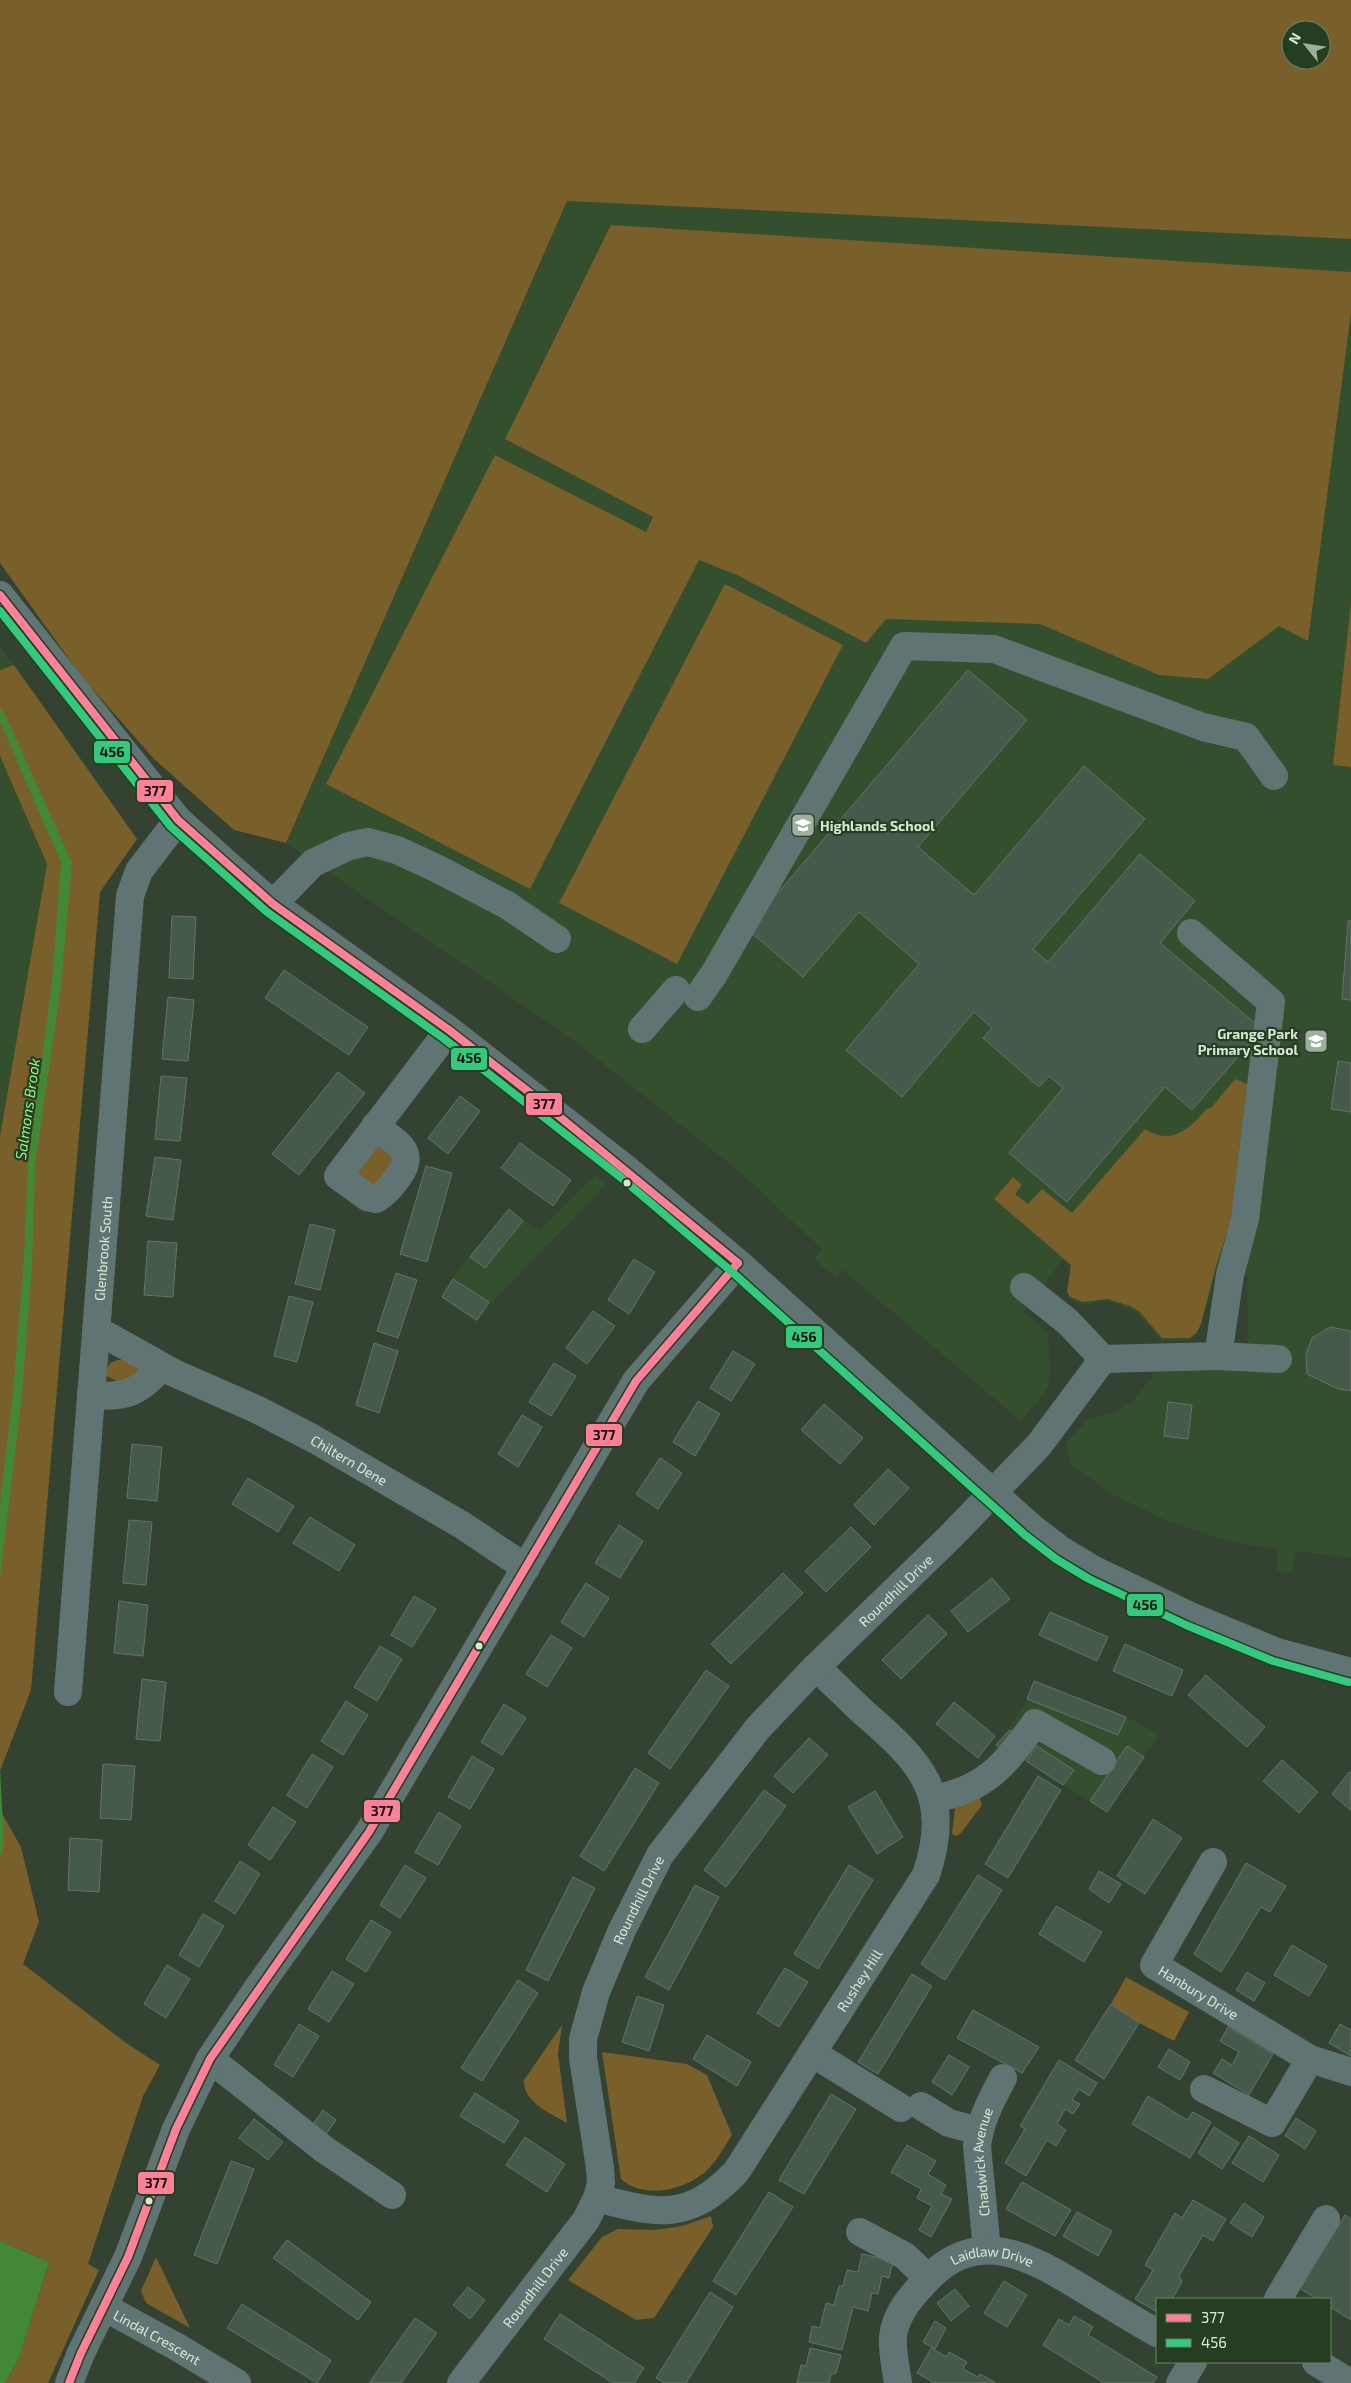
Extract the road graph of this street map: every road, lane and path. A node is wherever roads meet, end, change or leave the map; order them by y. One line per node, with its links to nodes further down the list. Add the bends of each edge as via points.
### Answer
1 (0, 595): 3 (street)
2 (1274, 776): 7 (street, via 1246,738 1203,727 994,649 904,646 714,974)
3 (178, 820): 4 (street); 12 (street, Glenbrook South, via 139,871 130,896)
4 (273, 904): 6 (street, via 313,863 349,846 368,842 397,850 438,870 506,906); 8 (street)
5 (1191, 934): 13 (street, via 1271,1002 1245,1220 1230,1275)
6 (557, 939)
7 (642, 1029)
8 (449, 1030): 9 (street); 10 (street, via 610,1156)
9 (375, 1126)
10 (738, 1263): 18 (street); 19 (street, via 636,1381)
11 (1024, 1287): 14 (street, via 1068,1322)
12 (97, 1330): 16 (street, Chiltern Dene); 17 (street, Glenbrook South)
13 (1218, 1356): 14 (street); 15 (street)
14 (1103, 1359): 18 (street, Roundhill Drive, via 1039,1445)
15 (1278, 1359)
16 (162, 1367): 17 (street, via 148,1382 128,1394 115,1398); 19 (street, Chiltern Dene, via 314,1439 455,1521)
17 (91, 1395): 22 (street, Glenbrook South)
18 (992, 1494): 20 (street, Roundhill Drive); 21 (street, via 1053,1544 1094,1570 1190,1616 1277,1652)
19 (526, 1568): 27 (street, via 369,1832)
20 (816, 1667): 24 (street, Rushey Hill, via 908,1752 926,1778); 34 (street, Roundhill Drive, via 758,1728 660,1855 622,1930 596,1992 583,2040 583,2058 600,2168 601,2184)
21 (1351, 1672)
22 (68, 1692)
23 (1102, 1761): 24 (street, via 1035,1723 1006,1762 988,1778 963,1792)
24 (933, 1799): 26 (street, Rushey Hill, via 937,1833 926,1875)
25 (1213, 1862): 28 (street, Hanbury Drive, via 1154,1965)
26 (812, 2053): 32 (street, via 911,2107 949,2124); 34 (street, Rushey Hill, via 736,2172 711,2195 669,2211 645,2210)
27 (210, 2059): 33 (street, via 325,2150); 40 (street, via 176,2129 128,2257)
28 (1310, 2059): 29 (street, Hanbury Drive); 31 (street, via 1272,2123)
29 (1351, 2072)
30 (1003, 2078): 32 (street, Chadwick Avenue)
31 (1204, 2089)
32 (979, 2131): 37 (street, Chadwick Avenue, via 978,2160)
33 (392, 2195)
34 (596, 2198): 46 (street, Roundhill Drive, via 586,2220)
35 (1326, 2219): 39 (street)
36 (860, 2232): 38 (street, via 905,2256)
37 (987, 2250): 38 (street, Laidlaw Drive, via 956,2257); 41 (street, Laidlaw Drive, via 1009,2252 1034,2261)
38 (928, 2278): 47 (street, Laidlaw Drive, via 908,2300 893,2338)
39 (1279, 2298)
40 (104, 2307): 44 (street); 45 (street, Lindal Crescent)
41 (1156, 2332)
42 (1191, 2363): 48 (street)
43 (1318, 2363): 49 (street)
44 (69, 2383)
45 (237, 2383)
46 (461, 2383)
47 (898, 2383)
48 (1180, 2383)
49 (1350, 2383)

